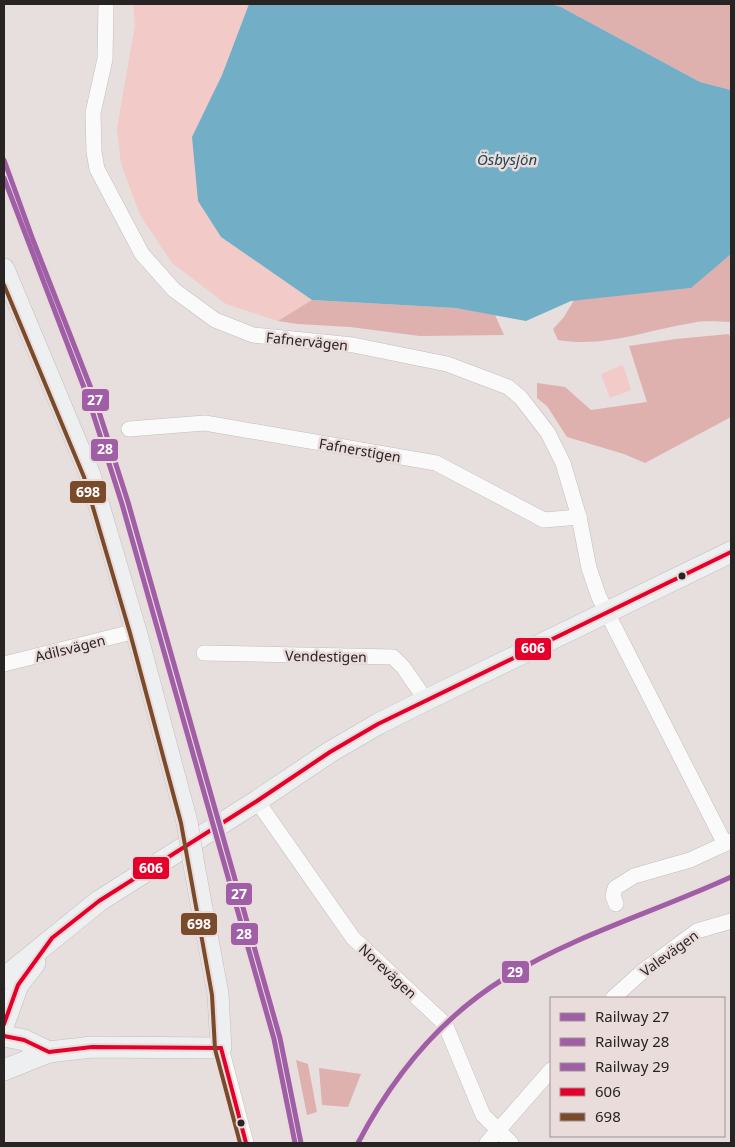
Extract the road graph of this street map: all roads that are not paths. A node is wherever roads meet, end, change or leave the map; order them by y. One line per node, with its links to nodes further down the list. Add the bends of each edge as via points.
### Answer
1 (106, 4): 4 (street, Fafnervägen, via 105,59 93,113 97,168 142,254 174,290 215,320 253,335 353,345 447,364 508,387 548,432 564,463)
2 (6, 281): 7 (street, via 90,475)
3 (129, 429): 4 (street, Fafnerstigen, via 205,423 436,464 544,520)
4 (579, 517): 6 (street, Fafnervägen, via 589,568 598,596)
5 (731, 552): 6 (street)
6 (607, 611): 10 (street); 12 (street, Fafnervägen)
7 (136, 631): 9 (street, Adilsvägen); 20 (street, bridge, via 187,822 218,994)
8 (204, 653): 10 (street, Vendestigen, via 393,657)
9 (4, 664)
10 (426, 700): 11 (street, via 330,752)
11 (257, 801): 15 (street, via 99,901); 24 (street, Norevägen, via 352,938 444,1024 483,1115)
12 (728, 843): 13 (street, via 690,860 634,876 615,888)
13 (616, 904)
14 (731, 921): 17 (street, Valevägen, via 697,931 643,970)
15 (52, 938): 16 (street); 18 (street, via 18,985)
16 (4, 978)
17 (614, 997)
18 (4, 1024)
19 (4, 1036): 21 (street, via 24,1040)
20 (221, 1048): 21 (street, via 92,1046); 25 (street)
21 (49, 1052): 22 (street)
22 (4, 1070)
23 (550, 1071): 24 (street)
24 (498, 1131): 26 (street); 27 (street, Norevägen)
25 (246, 1143)
26 (487, 1143)
27 (511, 1143)

